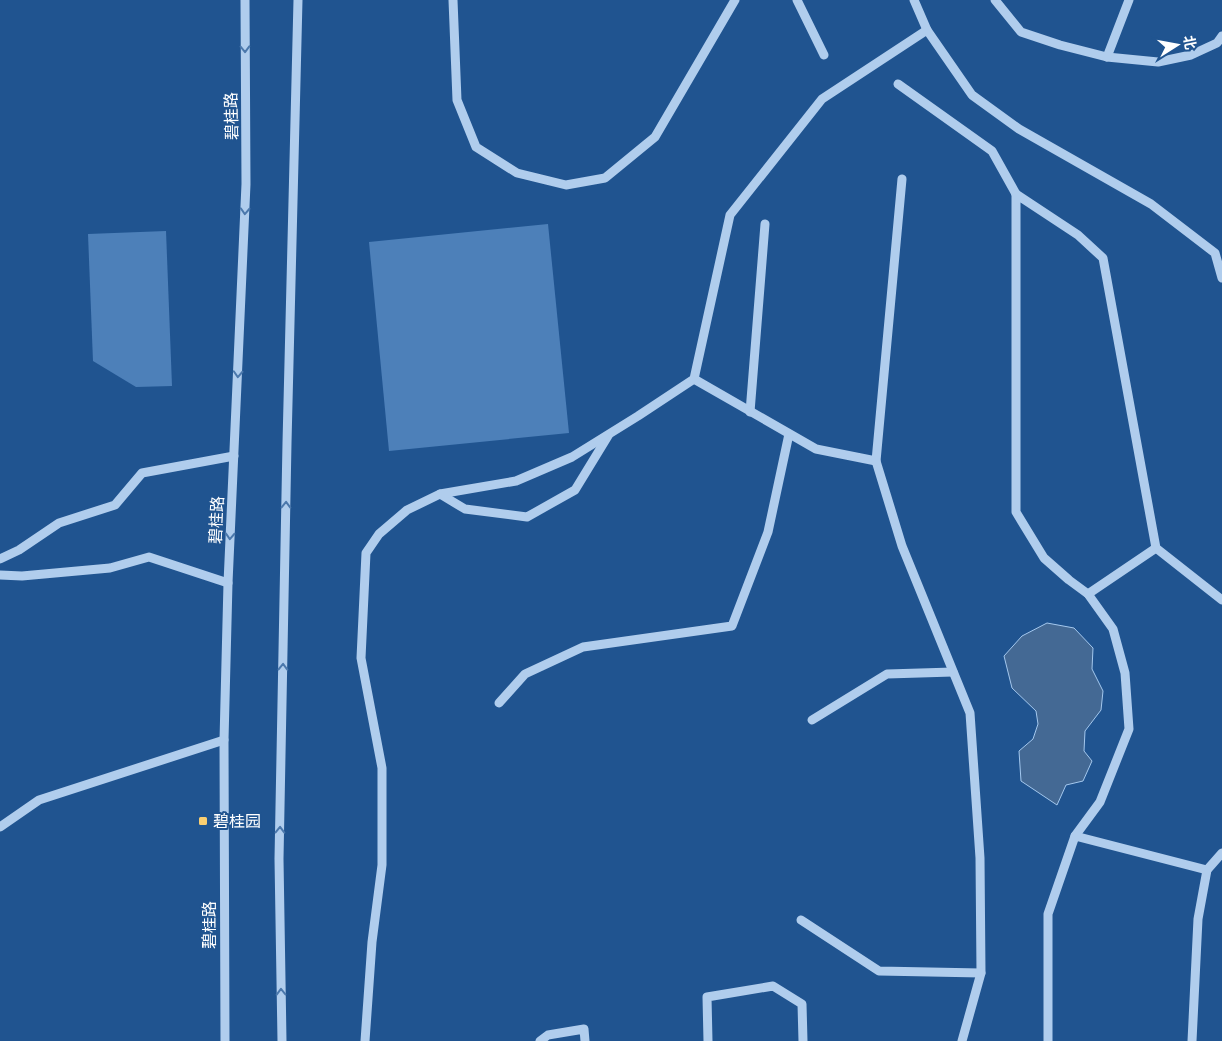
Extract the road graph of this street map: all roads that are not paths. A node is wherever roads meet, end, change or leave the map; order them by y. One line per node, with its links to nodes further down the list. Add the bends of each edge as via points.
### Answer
1 (244, 0): 23 (street, 碧桂路, one-way to 23, via 246,184)
2 (298, 0): 43 (street, one-way to 2, via 280,839)
3 (453, 0): 4 (street, via 457,100 476,147 517,173 566,185 605,178 654,137)
4 (736, 0)
5 (797, 0): 11 (street)
6 (914, 0): 9 (street)
7 (994, 0): 12 (street, via 1021,32)
8 (1129, 0): 12 (street)
9 (927, 30): 17 (street, via 972,94 1019,129 1151,204); 19 (street, via 822,99 730,215)
10 (1222, 36): 12 (street, via 1217,43 1191,55 1158,62)
11 (824, 54)
12 (1107, 57)
13 (898, 84): 15 (street, via 992,151)
14 (902, 180): 24 (street)
15 (1016, 194): 26 (street, via 1078,235 1103,258); 30 (street, via 1016,512 1044,558)
16 (765, 224): 20 (street)
17 (1218, 251): 18 (street)
18 (1222, 278)
19 (694, 378): 20 (street); 21 (street)
20 (750, 412): 22 (street)
21 (609, 433): 25 (street, via 572,457 516,481); 25 (street, via 575,490 527,517 465,509)
22 (789, 434): 24 (street, via 816,449); 33 (street, via 768,532 732,626 583,648 525,674)
23 (234, 456): 27 (street, via 142,473 115,505 59,523); 29 (street, 碧桂路, one-way to 29)
24 (876, 461): 32 (street, via 902,546)
25 (440, 494): 44 (street, via 407,510 380,534 366,553 361,658 382,768 382,865 372,942)
26 (1156, 548): 30 (street); 31 (street)
27 (0, 560)
28 (0, 575): 29 (street, via 110,568 149,557)
29 (228, 583): 35 (street, 碧桂路)
30 (1088, 594): 37 (street, via 1113,629 1125,673 1129,729 1100,802)
31 (1222, 600)
32 (953, 672): 34 (street, via 887,674); 41 (street, via 970,713 980,858)
33 (499, 703)
34 (812, 720)
35 (224, 740): 36 (street, via 39,800); 42 (street, 碧桂路)
36 (0, 826)
37 (1075, 836): 39 (street); 50 (street, via 1048,914)
38 (1222, 853): 39 (street)
39 (1207, 870): 51 (street, via 1198,919)
40 (801, 920): 41 (street, via 879,971)
41 (981, 973): 49 (street)
42 (225, 1041)
43 (282, 1041)
44 (365, 1041)
45 (540, 1041): 46 (street, via 548,1035 584,1029)
46 (585, 1041)
47 (708, 1041): 48 (street, via 707,997 774,986 802,1004)
48 (803, 1041)
49 (962, 1041)
50 (1048, 1041)
51 (1192, 1041)

